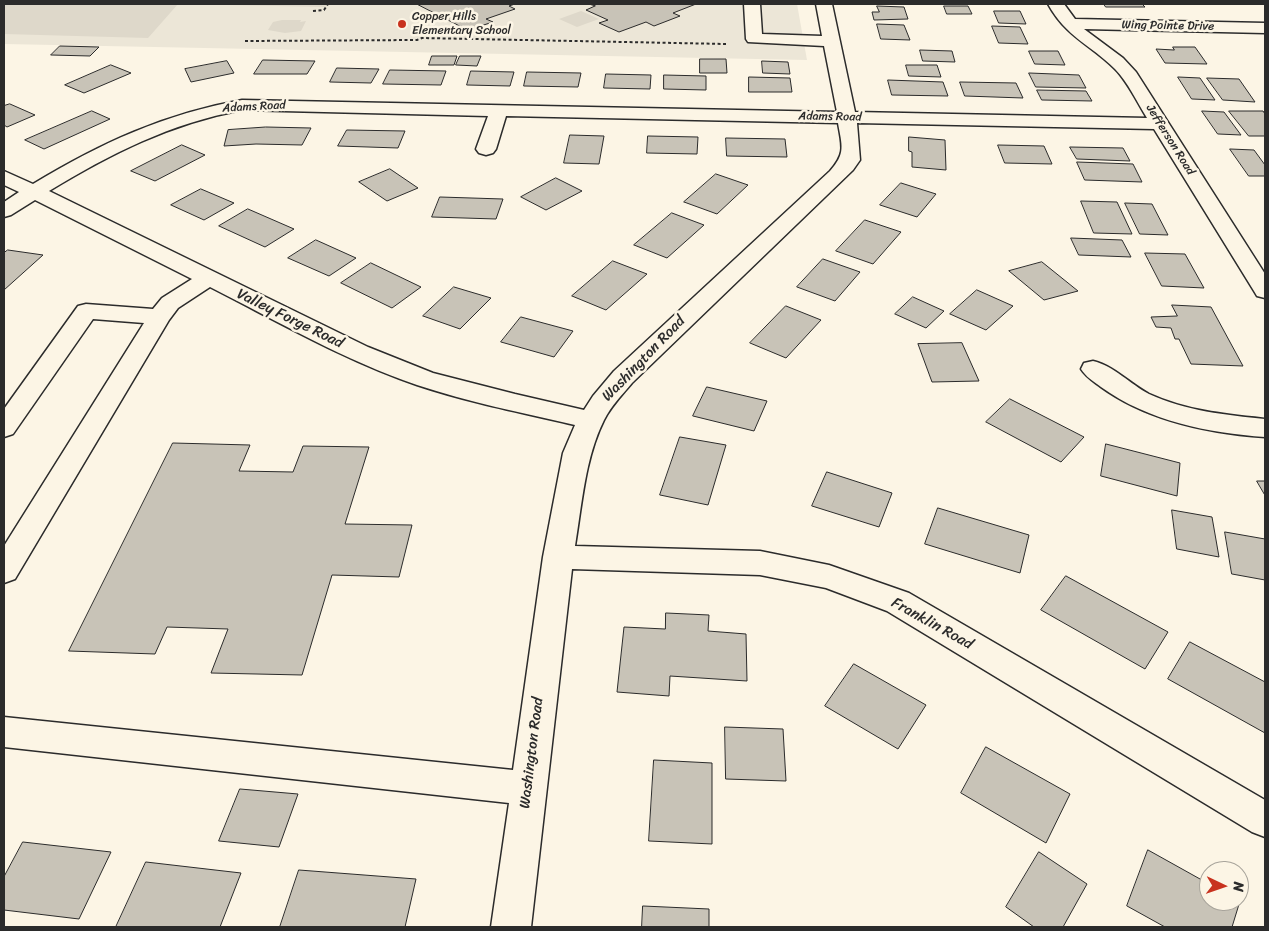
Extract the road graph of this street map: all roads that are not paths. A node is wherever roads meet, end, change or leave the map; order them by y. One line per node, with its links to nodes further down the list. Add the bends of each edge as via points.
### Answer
1 (752, 4): 6 (street, via 754,39)
2 (824, 4): 6 (street, Washington Road)
3 (1056, 4): 4 (street, Jefferson Road)
4 (1070, 24): 5 (street, Wing Pointe Drive); 9 (street, Jefferson Road, via 1118,61)
5 (1265, 28)
6 (831, 41): 8 (street, Washington Road)
7 (499, 109): 8 (street, Adams Road); 10 (street); 12 (street, Adams Road, via 270,104 220,108 185,116 143,134 70,169)
8 (846, 117): 9 (street, Adams Road); 18 (street, Washington Road, via 852,150 850,160 640,359 602,402)
9 (1160, 124): 15 (street, Jefferson Road)
10 (486, 149)
11 (4, 177): 12 (street, Valley Forge Road)
12 (33, 192): 13 (street, Adams Road); 14 (street, Valley Forge Road)
13 (4, 211)
14 (207, 279): 16 (street, via 170,303); 18 (street, Valley Forge Road, via 359,352 425,379)
15 (1265, 291)
16 (159, 317): 19 (street, via 86,311); 22 (street)
17 (1093, 369): 20 (street, via 1125,392 1169,411 1225,424)
18 (591, 420): 21 (street, Washington Road, via 577,453)
19 (4, 428)
20 (1265, 428)
21 (558, 557): 24 (street, Washington Road); 25 (street, Franklin Road, via 760,563 829,577 898,602)
22 (4, 571)
23 (4, 732): 24 (street)
24 (528, 788): 26 (street, Washington Road)
25 (1265, 820)
26 (511, 927)

